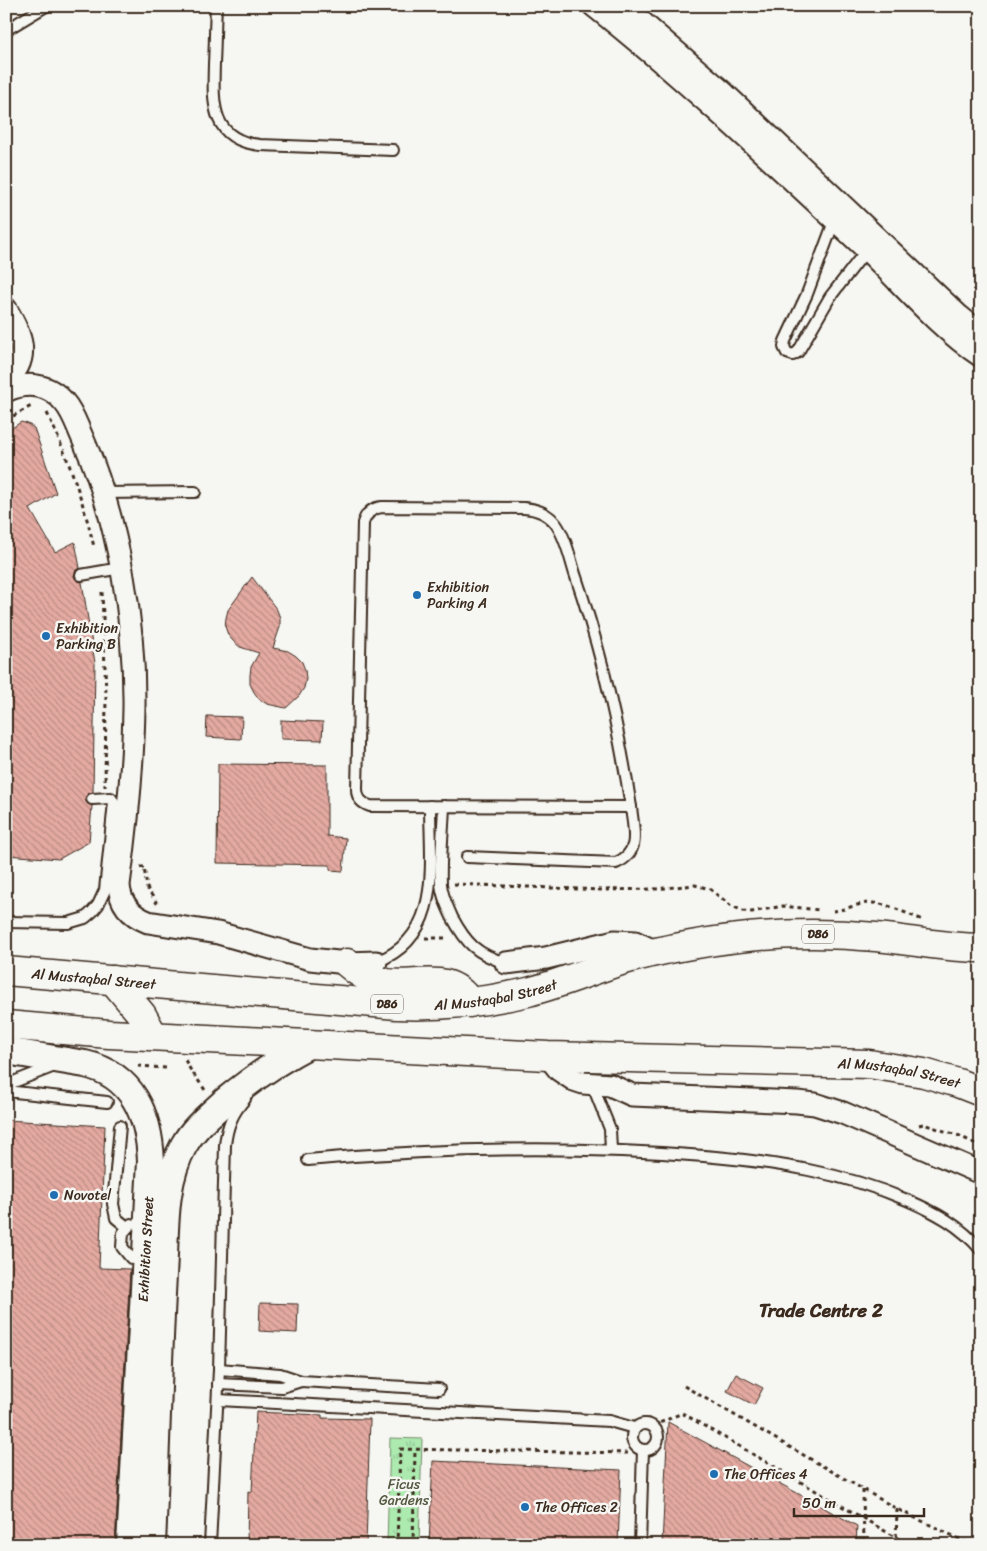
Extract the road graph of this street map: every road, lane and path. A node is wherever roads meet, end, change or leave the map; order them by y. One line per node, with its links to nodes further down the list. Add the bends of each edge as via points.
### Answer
1 (46, 6): 5 (lane)
2 (216, 6): 6 (lane, via 214,105 221,124 235,138 260,146)
3 (594, 6): 7 (street)
4 (623, 6): 7 (street, via 725,94)
5 (6, 30)
6 (392, 150)
7 (837, 212): 8 (street); 8 (lane, via 807,294 785,342 787,353 798,352 830,297)
8 (872, 244): 10 (street); 11 (street, via 948,331)
9 (6, 309): 12 (street, via 18,329 22,349 18,368)
10 (981, 334)
11 (981, 356)
12 (6, 381)
13 (6, 391): 18 (street, via 19,385 39,386 49,389 64,402 89,453)
14 (37, 404): 16 (path)
15 (44, 408): 19 (path, via 75,477)
16 (6, 420)
17 (195, 492): 18 (lane)
18 (102, 494): 20 (street)
19 (94, 547)
20 (121, 568): 21 (lane); 37 (street, via 131,638 134,708 119,885 126,907 139,919 148,922 218,933 310,959)
21 (81, 575)
22 (102, 592): 23 (path, via 106,694)
23 (105, 798): 24 (lane); 33 (lane, via 114,802 105,890 98,905 85,918 68,923)
24 (92, 799)
25 (430, 806): 26 (lane); 27 (lane, via 370,806 357,794 363,524 367,513 377,508 524,508 539,511 552,520 562,534 602,662); 36 (lane, via 430,893 424,917 404,946)
26 (444, 806): 27 (lane); 29 (lane)
27 (631, 808): 28 (lane, via 633,847 616,863)
28 (467, 857)
29 (441, 884): 30 (path, via 602,890 695,885 710,889 743,911 782,906); 38 (lane, via 444,899 464,938 482,954)
30 (823, 910)
31 (832, 911): 32 (path, via 875,904 892,907)
32 (923, 920)
33 (6, 922)
34 (981, 948): 35 (main road, Al Mustaqbal Street / D86, via 876,937 801,934 726,939)
35 (656, 952): 38 (street, via 634,942 615,941 546,958); 41 (main road, Al Mustaqbal Street / D86, via 529,992)
36 (376, 962): 37 (street)
37 (347, 963): 41 (main road, via 362,975 389,984 445,983 460,990)
38 (506, 963)
39 (6, 971): 40 (main road, Al Mustaqbal Street / D86)
40 (113, 980): 41 (main road, Al Mustaqbal Street / D86, via 397,1005); 43 (main road, via 142,1015)
41 (470, 1003)
42 (6, 1025): 43 (main road, Al Mustaqbal Street, via 66,1032)
43 (153, 1035): 45 (main road, Al Mustaqbal Street)
44 (6, 1051): 48 (street, Exhibition Street)
45 (312, 1051): 47 (main road, Al Mustaqbal Street); 57 (street, Exhibition Street, via 283,1058)
46 (183, 1055): 57 (path, via 199,1083)
47 (548, 1056): 52 (street, via 566,1076); 55 (main road, Al Mustaqbal Street, via 869,1064 924,1073)
48 (67, 1061): 53 (lane); 62 (street, Exhibition Street, via 96,1067 117,1078 140,1108 150,1146)
49 (138, 1066): 50 (path)
50 (166, 1068)
51 (281, 1073): 64 (lane, via 247,1096 226,1134)
52 (592, 1084): 59 (lane, via 608,1124); 61 (street, via 610,1085 638,1096 815,1104)
53 (6, 1085)
54 (6, 1091): 56 (lane)
55 (981, 1092)
56 (107, 1102)
57 (222, 1104): 79 (street, Exhibition Street, via 185,1144 170,1184)
58 (120, 1126): 62 (lane, via 113,1204 116,1218)
59 (611, 1150): 60 (lane, via 456,1150); 63 (lane, via 758,1162 836,1175 895,1194 927,1209 960,1228)
60 (308, 1160)
61 (981, 1173)
62 (137, 1225): 78 (street, Exhibition Street, via 145,1260 136,1300)
63 (981, 1250)
64 (219, 1369): 65 (lane, via 280,1374); 66 (lane)
65 (300, 1381): 66 (lane, via 276,1388); 68 (lane)
66 (218, 1384): 69 (lane)
67 (684, 1386): 74 (path)
68 (439, 1389)
69 (218, 1400): 71 (lane, via 609,1421); 80 (lane)
70 (654, 1426): 71 (lane, via 646,1423); 73 (lane, via 658,1433 657,1442); 76 (path, via 682,1413)
71 (634, 1428): 73 (lane, via 632,1440)
72 (415, 1449): 73 (path); 81 (path, via 400,1449); 82 (path)
73 (643, 1452): 83 (lane)
74 (864, 1490): 75 (path); 76 (path)
75 (898, 1509): 77 (path); 87 (path)
76 (864, 1519): 77 (path); 84 (path)
77 (896, 1538): 85 (path); 86 (path)
78 (130, 1545)
79 (152, 1545)
80 (210, 1545)
81 (398, 1545)
82 (412, 1545)
83 (640, 1545)
84 (864, 1545)
85 (896, 1545)
86 (908, 1545)
87 (972, 1545)

